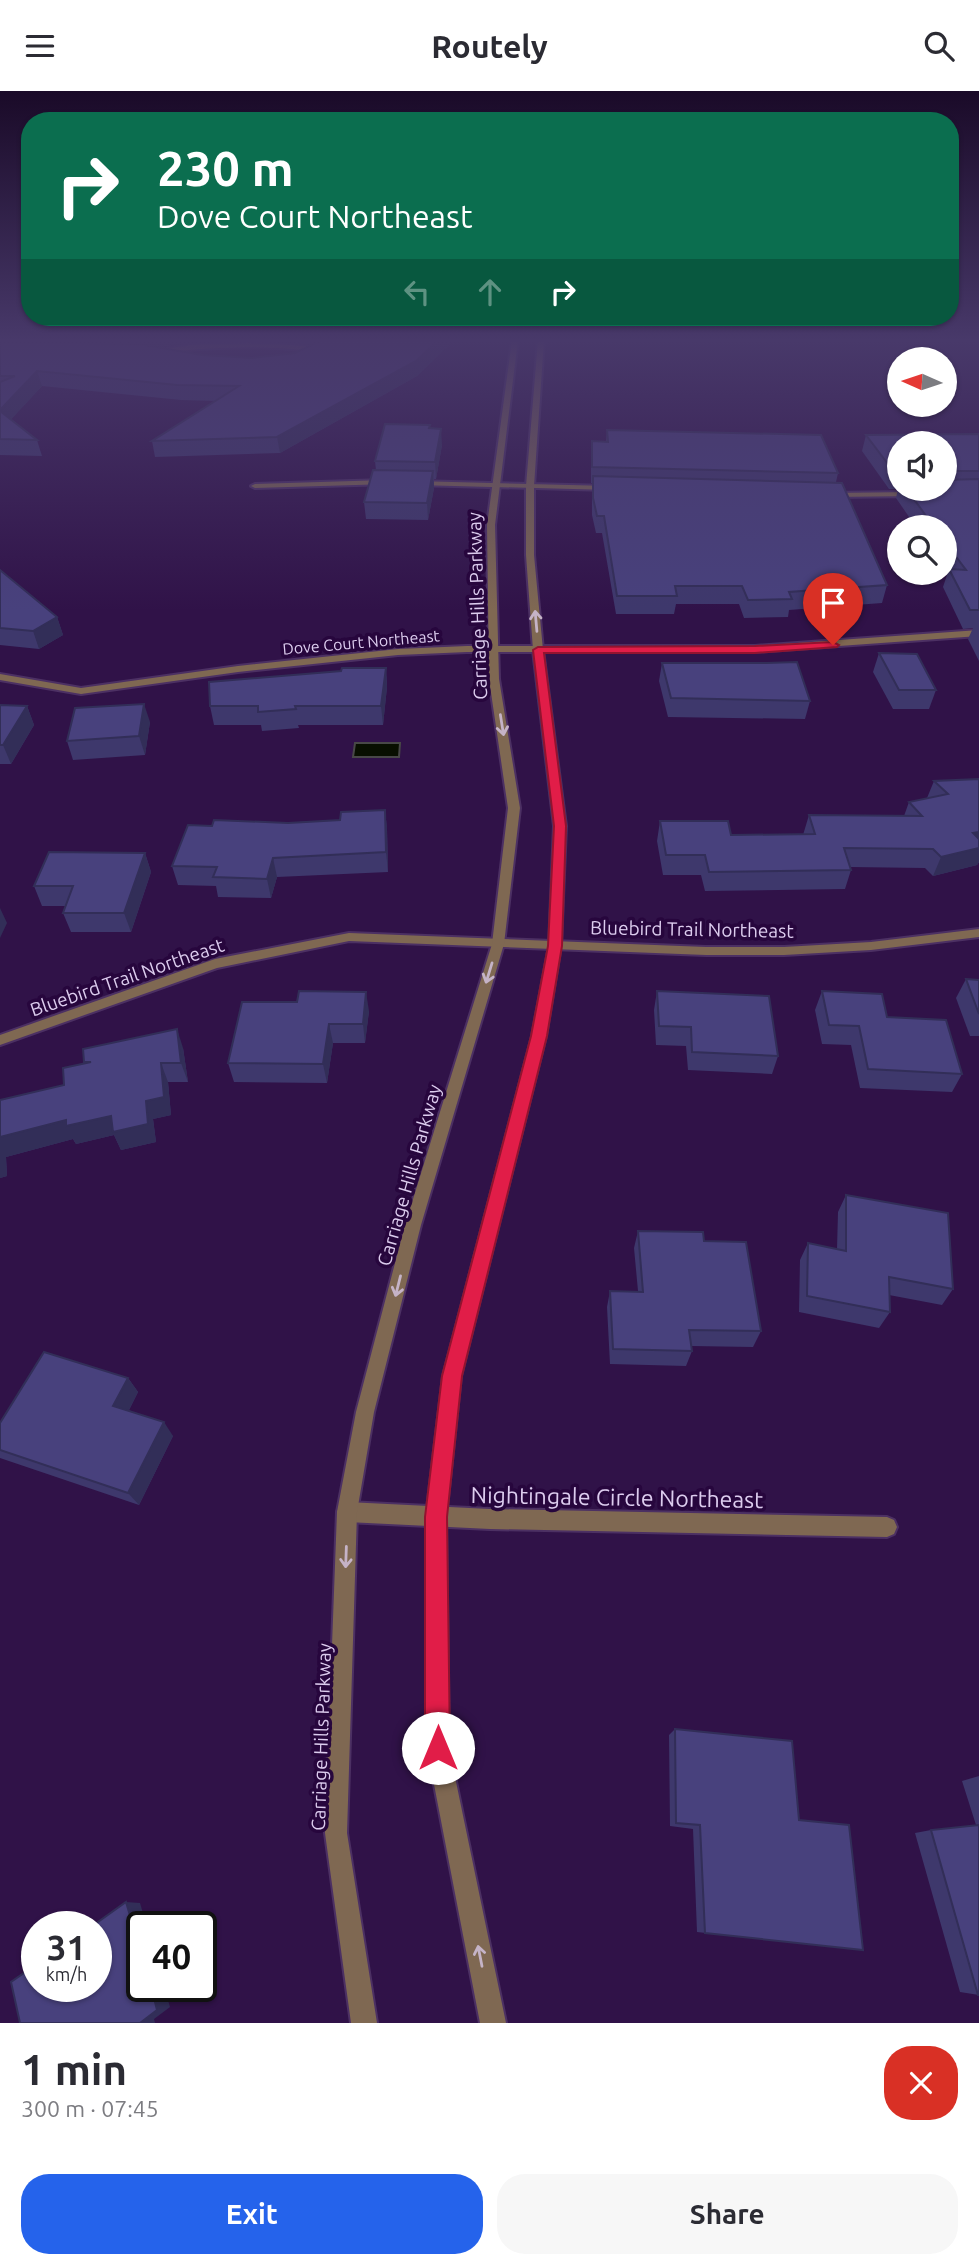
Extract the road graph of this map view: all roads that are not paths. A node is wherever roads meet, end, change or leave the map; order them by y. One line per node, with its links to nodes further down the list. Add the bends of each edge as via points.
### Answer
1 (503, 430): 5 (street, Carriage Hills Parkway)
2 (534, 430): 7 (street)
3 (392, 482): 6 (street)
4 (406, 482): 5 (street)
5 (496, 485): 7 (street); 12 (street, Carriage Hills Parkway, via 491,524)
6 (255, 486)
7 (530, 486): 8 (street); 13 (street, one-way to 7)
8 (619, 488)
9 (887, 494): 10 (street)
10 (820, 495)
11 (979, 633): 13 (street, Dove Court Northeast, via 755,649)
12 (495, 649): 13 (street, Dove Court Northeast); 14 (street, Dove Court Northeast, via 398,652 81,691); 16 (street, Carriage Hills Parkway, one-way to 16, via 494,679 514,808)
13 (538, 650): 17 (street, via 560,826)
14 (0, 677)
15 (979, 933): 17 (street, Bluebird Trail Northeast, via 784,951)
16 (498, 944): 17 (street, Bluebird Trail Northeast); 18 (street, Bluebird Trail Northeast, via 349,937 215,964); 19 (street, Carriage Hills Parkway, one-way to 19, via 413,1225 365,1412)
17 (555, 946): 20 (street, via 539,1036 452,1376)
18 (0, 1040)
19 (347, 1512): 20 (street, Nightingale Circle Northeast); 22 (street, Carriage Hills Parkway, one-way to 22, via 336,1833)
20 (436, 1517): 21 (street, Nightingale Circle Northeast); 23 (street, one-way to 20, via 438,1748)
21 (887, 1527)
22 (364, 2023)
23 (494, 2023)

